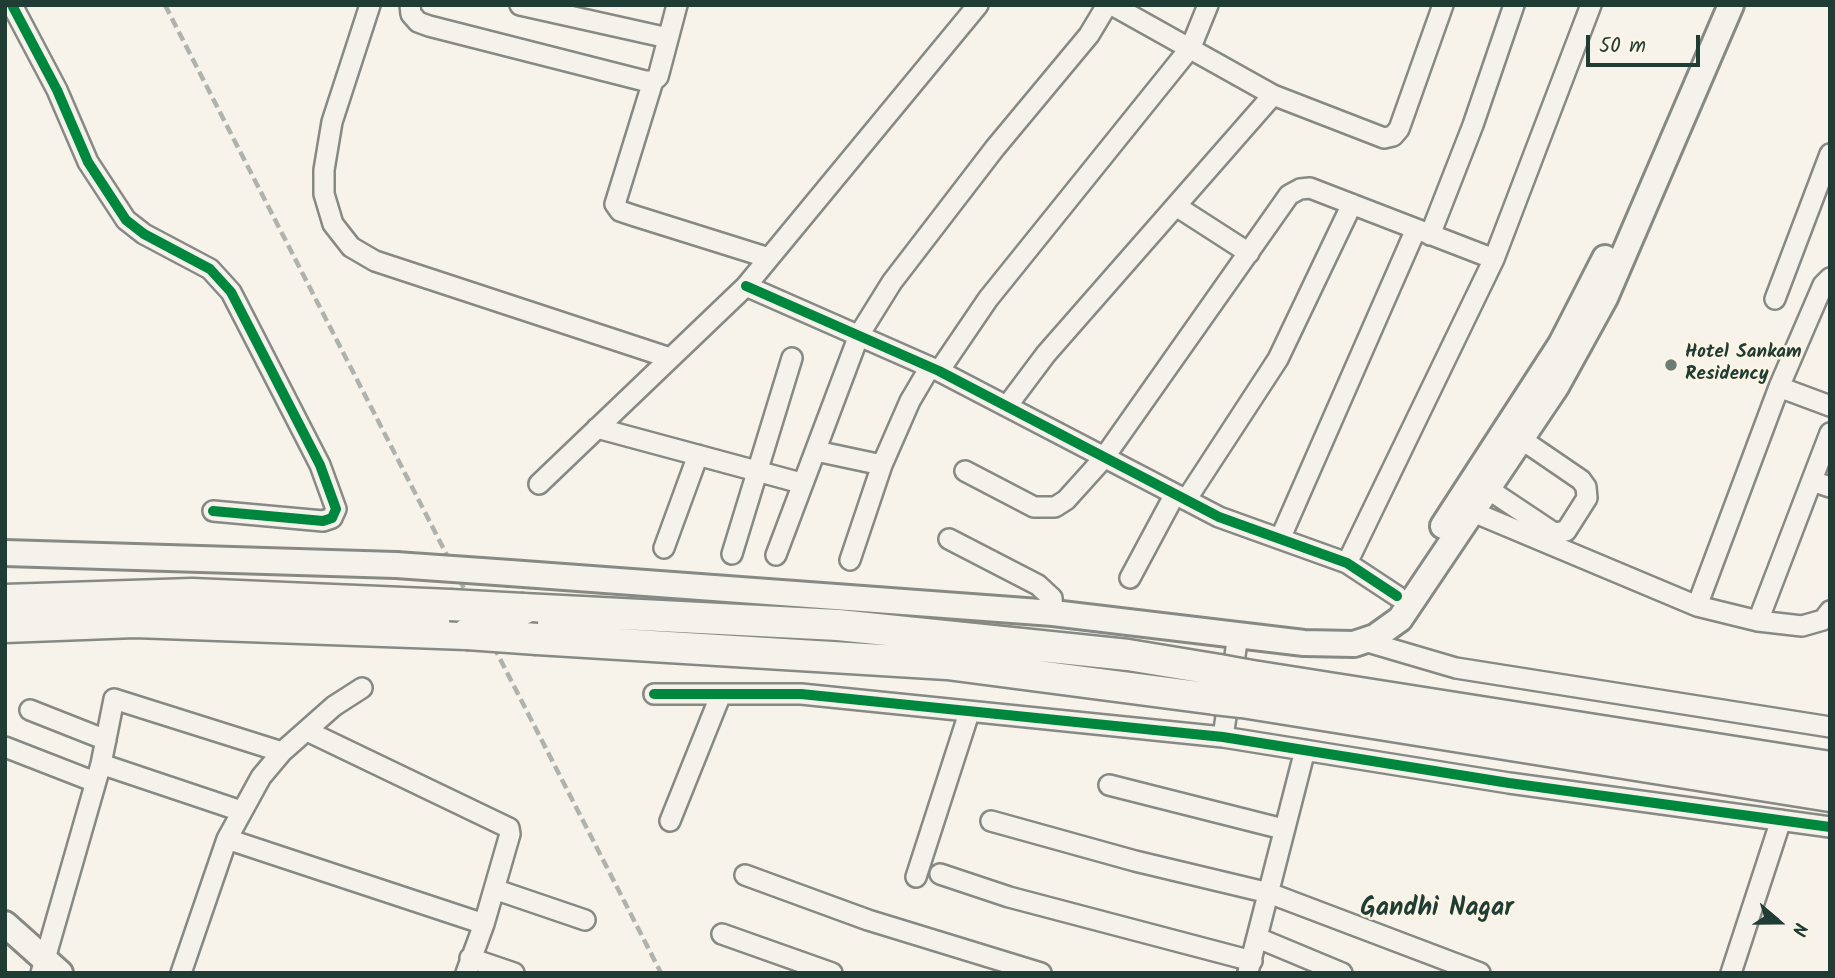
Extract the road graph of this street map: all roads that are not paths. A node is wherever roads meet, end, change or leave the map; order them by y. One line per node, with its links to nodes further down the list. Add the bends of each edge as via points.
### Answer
1 (12, 5): 50 (street, via 88,162 126,220 210,270 231,292 320,465 336,509 332,518 324,521)
2 (370, 5): 30 (street, via 332,122 324,170 324,194 332,224 351,247 375,261)
3 (411, 5): 16 (street, via 411,14 429,26)
4 (520, 5): 14 (street)
5 (677, 5): 14 (street)
6 (978, 5): 24 (street)
7 (1110, 5): 15 (street); 29 (street, via 892,282)
8 (1208, 5): 15 (street)
9 (1443, 5): 17 (street, via 1393,136 1384,138 1360,130)
10 (1514, 5): 22 (street, via 1473,125)
11 (1591, 5): 25 (street)
12 (1713, 5): 61 (main road, via 1600,270 1572,323)
13 (1731, 5): 38 (main road, via 1605,299)
14 (668, 38): 16 (street)
15 (1191, 47): 17 (street); 32 (street)
16 (653, 81): 24 (street, via 615,204 620,211)
17 (1273, 95): 21 (street)
18 (1830, 154): 20 (street)
19 (1352, 204): 22 (street); 23 (street, via 1310,188 1300,189 1289,195); 49 (street, via 1278,359)
20 (1821, 204): 28 (street)
21 (1176, 206): 23 (street); 34 (street)
22 (1423, 232): 25 (street); 53 (street)
23 (1249, 253): 41 (street)
24 (769, 258): 27 (street)
25 (1494, 258): 59 (street)
26 (1830, 278): 33 (street)
27 (746, 286): 29 (street); 30 (street)
28 (1775, 299)
29 (859, 335): 32 (street); 39 (street)
30 (670, 358): 36 (street)
31 (792, 358): 43 (street)
32 (934, 369): 34 (street); 42 (street, via 910,401)
33 (1779, 387): 35 (street); 63 (street)
34 (1007, 406): 41 (street)
35 (1830, 407)
36 (597, 428): 40 (street); 46 (street)
37 (1830, 433): 47 (street)
38 (1521, 439): 48 (main road); 48 (street, via 1586,486 1587,498 1566,531 1554,533)
39 (816, 452): 42 (street); 45 (street)
40 (698, 455): 43 (street); 54 (street)
41 (1103, 459): 44 (street, via 1066,500 1044,509); 49 (street)
42 (882, 465): 58 (street)
43 (757, 471): 45 (street); 56 (street)
44 (965, 471)
45 (802, 483): 57 (street)
46 (539, 484)
47 (1821, 484): 66 (street)
48 (1488, 489): 51 (main road)
49 (1181, 497): 53 (street, via 1219,517); 60 (street)
50 (213, 511)
51 (1472, 512): 63 (street); 69 (main road, via 1400,619)
52 (949, 539): 65 (street, via 1038,585 1052,598)
53 (1280, 539): 59 (street)
54 (664, 548)
55 (5, 553): 65 (main road, bridge, via 396,565)
56 (732, 554)
57 (776, 555)
58 (850, 560)
59 (1347, 563): 61 (street)
60 (1130, 578)
61 (1397, 596): 69 (main road)
62 (5, 600): 70 (highway, bridge, via 192,594 838,625 1128,655)
63 (1697, 606): 66 (street)
64 (1830, 611): 66 (street, via 1823,620 1802,626)
65 (1053, 613): 68 (main road)
66 (1758, 621)
67 (5, 626): 70 (highway, bridge, via 135,622 467,634)
68 (1238, 635): 69 (main road, via 1304,643); 78 (street)
69 (1369, 639): 76 (street, via 1457,668)
70 (1231, 686): 83 (highway); 86 (highway)
71 (362, 688): 77 (street)
72 (654, 694): 73 (street)
73 (721, 694): 75 (street, via 801,694); 89 (street)
74 (30, 710): 79 (street)
75 (969, 713): 78 (street); 96 (street)
76 (1830, 727)
77 (307, 731): 82 (street); 97 (street, via 505,824 510,834)
78 (1223, 737): 81 (street)
79 (106, 740): 82 (street, via 114,699); 84 (street)
80 (5, 747): 84 (street)
81 (1305, 750): 88 (street); 92 (street)
82 (282, 752): 87 (street)
83 (1830, 767)
84 (98, 773): 87 (street); 106 (street)
85 (1109, 785): 92 (street)
86 (1830, 796)
87 (241, 811): 93 (street)
88 (1781, 820): 91 (street); 113 (street)
89 (670, 821)
90 (991, 821): 98 (street)
91 (1830, 827)
92 (1283, 829): 98 (street)
93 (227, 838): 101 (street); 107 (street)
94 (940, 874): 105 (street)
95 (746, 875): 110 (street, via 868,920)
96 (916, 877)
97 (494, 889): 99 (street); 101 (street)
98 (1269, 893): 103 (street); 112 (street)
99 (585, 920)
100 (5, 924): 106 (main road)
101 (484, 924): 104 (street)
102 (722, 933): 109 (street)
103 (1258, 938): 105 (street); 111 (street)
104 (468, 966): 108 (street)
105 (1250, 967)
106 (48, 968)
107 (181, 973)
108 (514, 973)
109 (832, 973)
110 (1041, 973)
111 (1342, 973)
112 (1480, 973)
113 (1731, 973)

